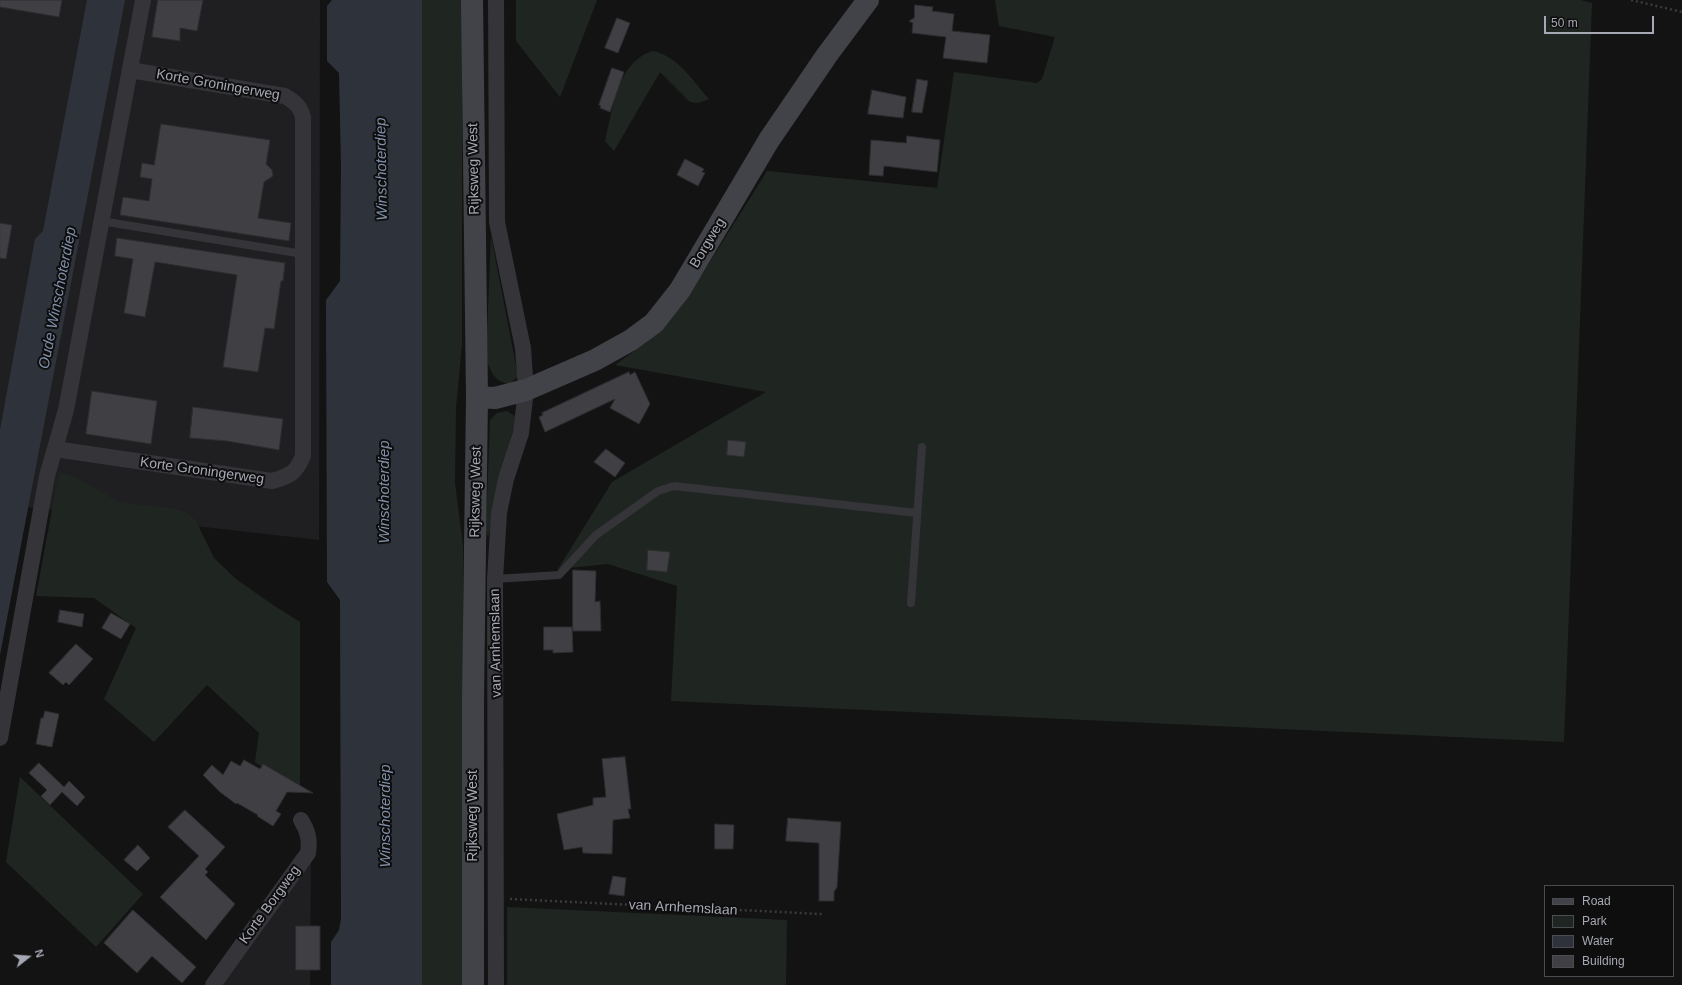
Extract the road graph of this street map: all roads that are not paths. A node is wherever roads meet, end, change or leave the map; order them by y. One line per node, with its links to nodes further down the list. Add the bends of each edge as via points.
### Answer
1 (143, 0): 5 (street)
2 (472, 0): 9 (main road, Rijksweg West)
3 (496, 0): 8 (street, Rijksweg West, via 497,222 523,348)
4 (868, 0): 8 (main road, Borgweg, via 769,140 664,313 644,332 631,340 572,371)
5 (130, 70): 6 (street); 7 (street, Korte Groningerweg, via 285,96 294,101 303,117)
6 (102, 221): 7 (lane); 11 (street, via 66,410)
7 (303, 254): 11 (street, Korte Groningerweg, via 303,456 297,469 286,477 272,481)
8 (526, 390): 9 (main road, Borgweg, via 495,398); 13 (street, van Arnhemslaan, via 521,433 506,478 499,513)
9 (477, 397): 18 (main road, Rijksweg West, via 473,701)
10 (922, 447): 12 (lane)
11 (55, 449): 15 (street)
12 (917, 513): 13 (lane, via 674,486 658,490 596,535 558,575); 14 (lane)
13 (495, 579): 19 (street, van Arnhemslaan)
14 (911, 603)
15 (0, 738)
16 (301, 820): 17 (street, Korte Borgweg, via 310,843 308,852)
17 (213, 985)
18 (474, 985)
19 (496, 985)

